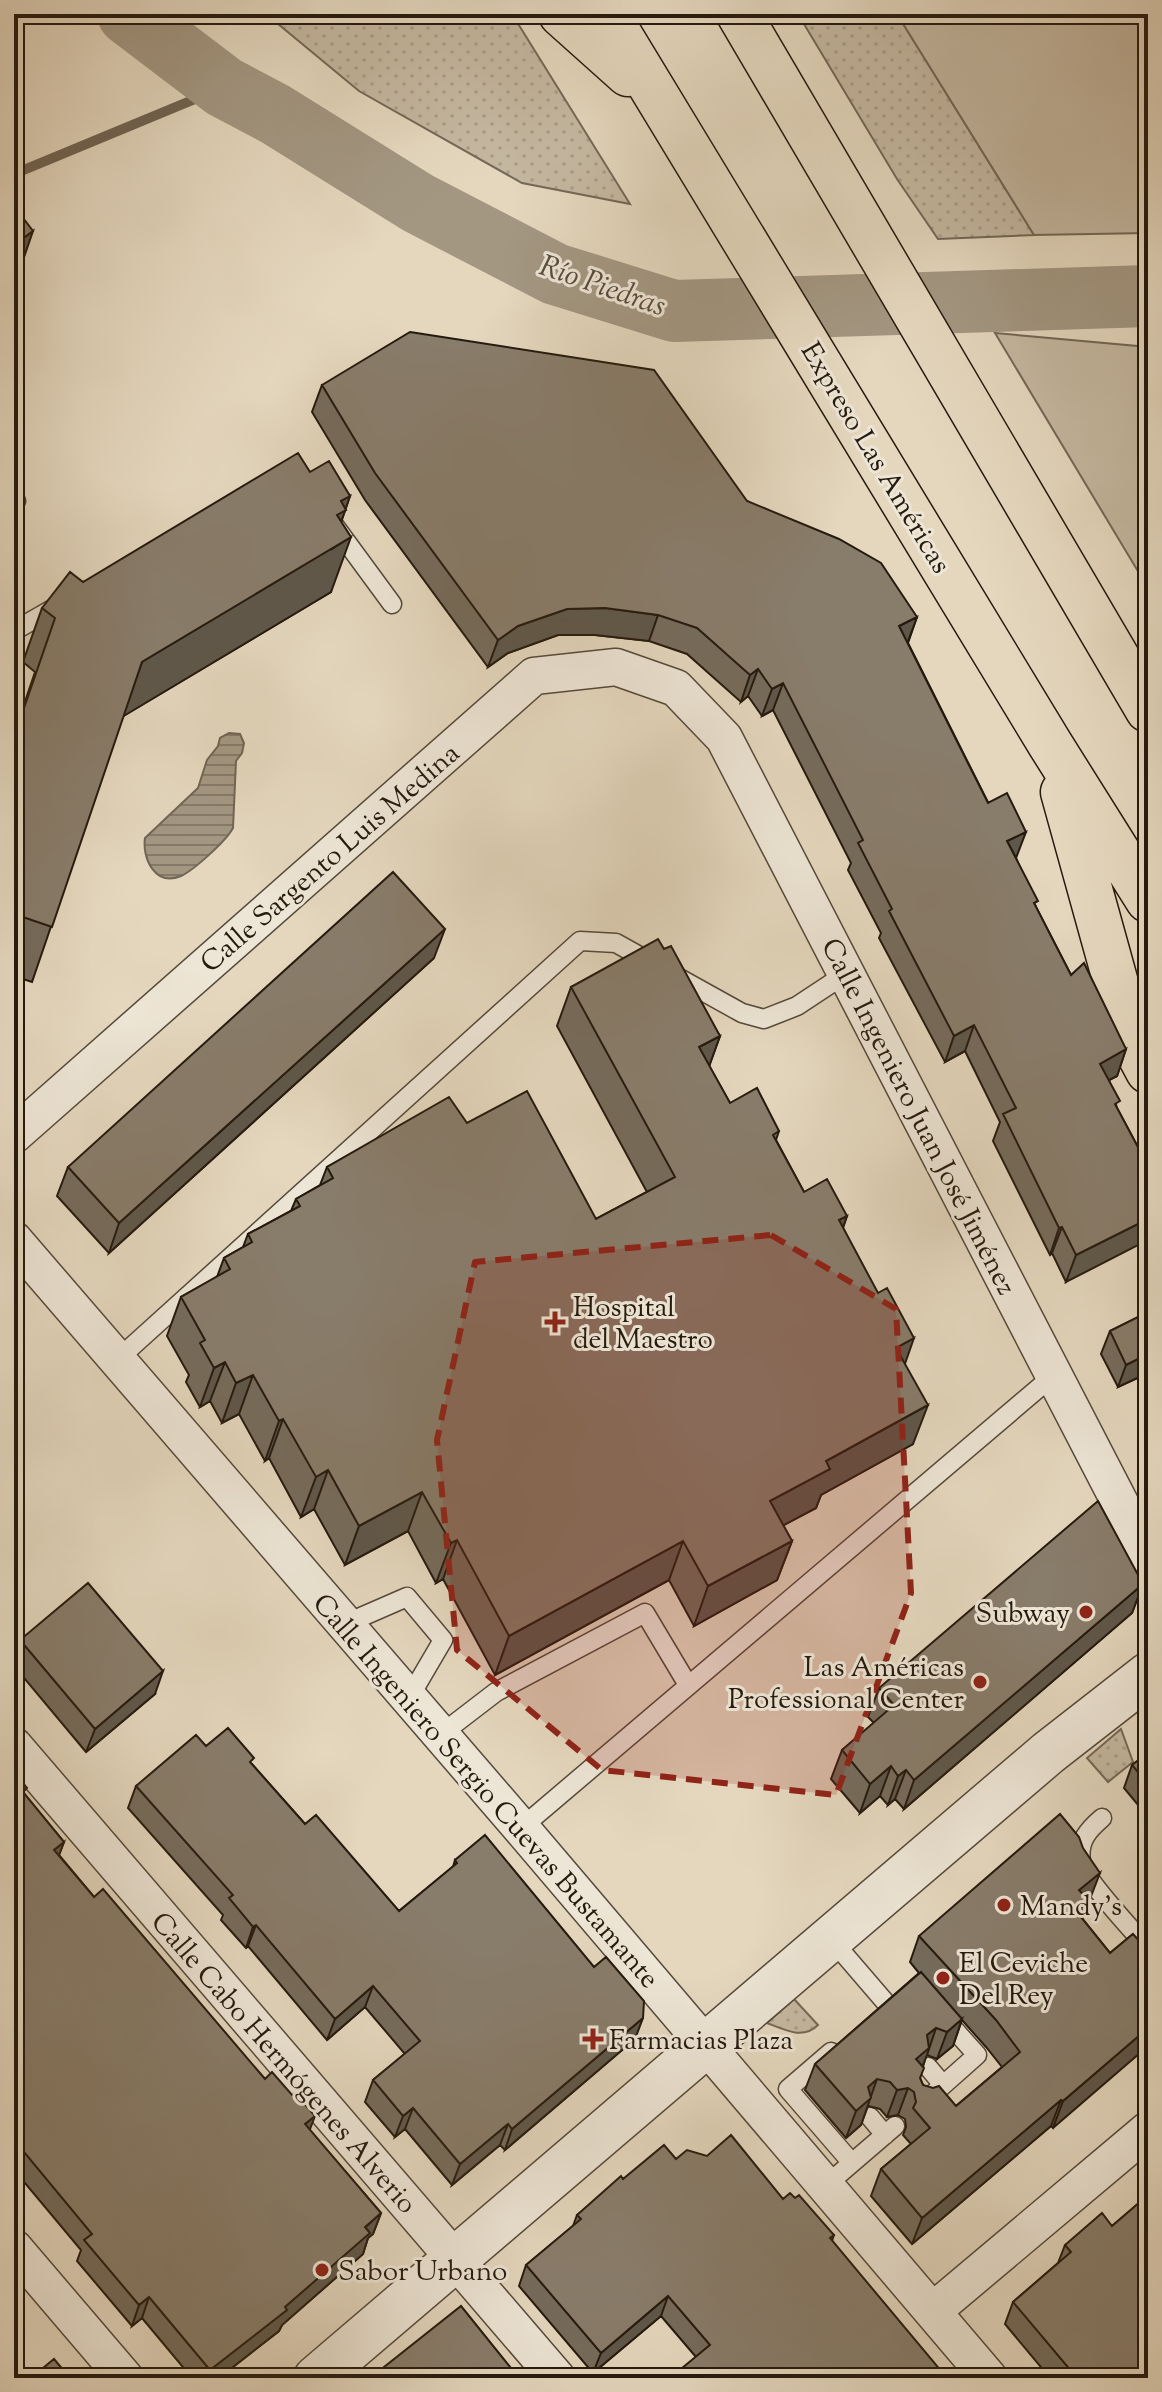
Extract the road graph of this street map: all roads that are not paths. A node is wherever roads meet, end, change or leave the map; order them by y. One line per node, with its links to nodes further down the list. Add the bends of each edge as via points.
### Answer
1 (561, 14): 4 (highway)
2 (607, 14): 4 (highway, Expreso Las Américas)
3 (739, 14): 9 (highway, via 1012,479)
4 (659, 102): 12 (highway, Expreso Las Américas)
5 (323, 507): 7 (lane)
6 (80, 593): 8 (lane)
7 (392, 604)
8 (14, 631)
9 (1131, 667): 11 (highway)
10 (676, 688): 14 (street, Calle Ingeniero Juan José Jiménez, via 724,738); 16 (street, Calle Sargento Luis Medina, via 616,667 534,676)
11 (1148, 710)
12 (1050, 744): 13 (highway, Expreso Las Américas); 15 (highway, via 1132,1041)
13 (1148, 900)
14 (847, 973): 18 (lane, via 797,1006 764,1019 742,1013 616,943 580,941); 19 (street, Calle Ingeniero Juan José Jiménez)
15 (1148, 1071)
16 (14, 1135)
17 (14, 1240): 18 (street, Calle Ingeniero Sergio Cuevas Bustamante)
18 (118, 1359): 21 (street, Calle Ingeniero Sergio Cuevas Bustamante)
19 (1054, 1375): 20 (street, Calle Ingeniero Juan José Jiménez); 23 (lane)
20 (1148, 1557)
21 (345, 1624): 24 (street, Calle Ingeniero Sergio Cuevas Bustamante); 24 (lane, via 407,1597 443,1640)
22 (1148, 1675): 29 (street)
23 (688, 1685): 25 (lane, via 645,1613 496,1692); 28 (lane)
24 (409, 1698): 25 (street, Calle Ingeniero Sergio Cuevas Bustamante)
25 (440, 1735): 28 (street, Calle Ingeniero Sergio Cuevas Bustamante)
26 (14, 1746): 43 (street, Calle Cabo Hermógenes Alverio)
27 (1102, 1818): 30 (lane, via 1082,1840 1083,1868)
28 (521, 1828): 34 (street, Calle Ingeniero Sergio Cuevas Bustamante)
29 (830, 1939): 31 (lane, via 886,2011); 34 (street)
30 (1148, 1948)
31 (903, 1989)
32 (930, 2003): 36 (lane, via 977,2055)
33 (844, 2040): 40 (lane, via 825,2064 788,2089)
34 (705, 2046): 41 (street, Calle Ingeniero Sergio Cuevas Bustamante); 43 (street)
35 (928, 2067): 36 (lane)
36 (943, 2085): 37 (lane)
37 (922, 2103)
38 (870, 2117): 40 (lane, via 890,2130)
39 (1148, 2130): 44 (street)
40 (852, 2163): 41 (lane)
41 (824, 2187): 44 (street, Calle Ingeniero Sergio Cuevas Bustamante)
42 (14, 2248): 45 (street)
43 (455, 2260): 46 (street); 47 (street, Calle Cabo Hermógenes Alverio)
44 (933, 2311): 48 (street, Calle Ingeniero Sergio Cuevas Bustamante)
45 (125, 2378)
46 (316, 2378)
47 (557, 2378)
48 (989, 2378)

